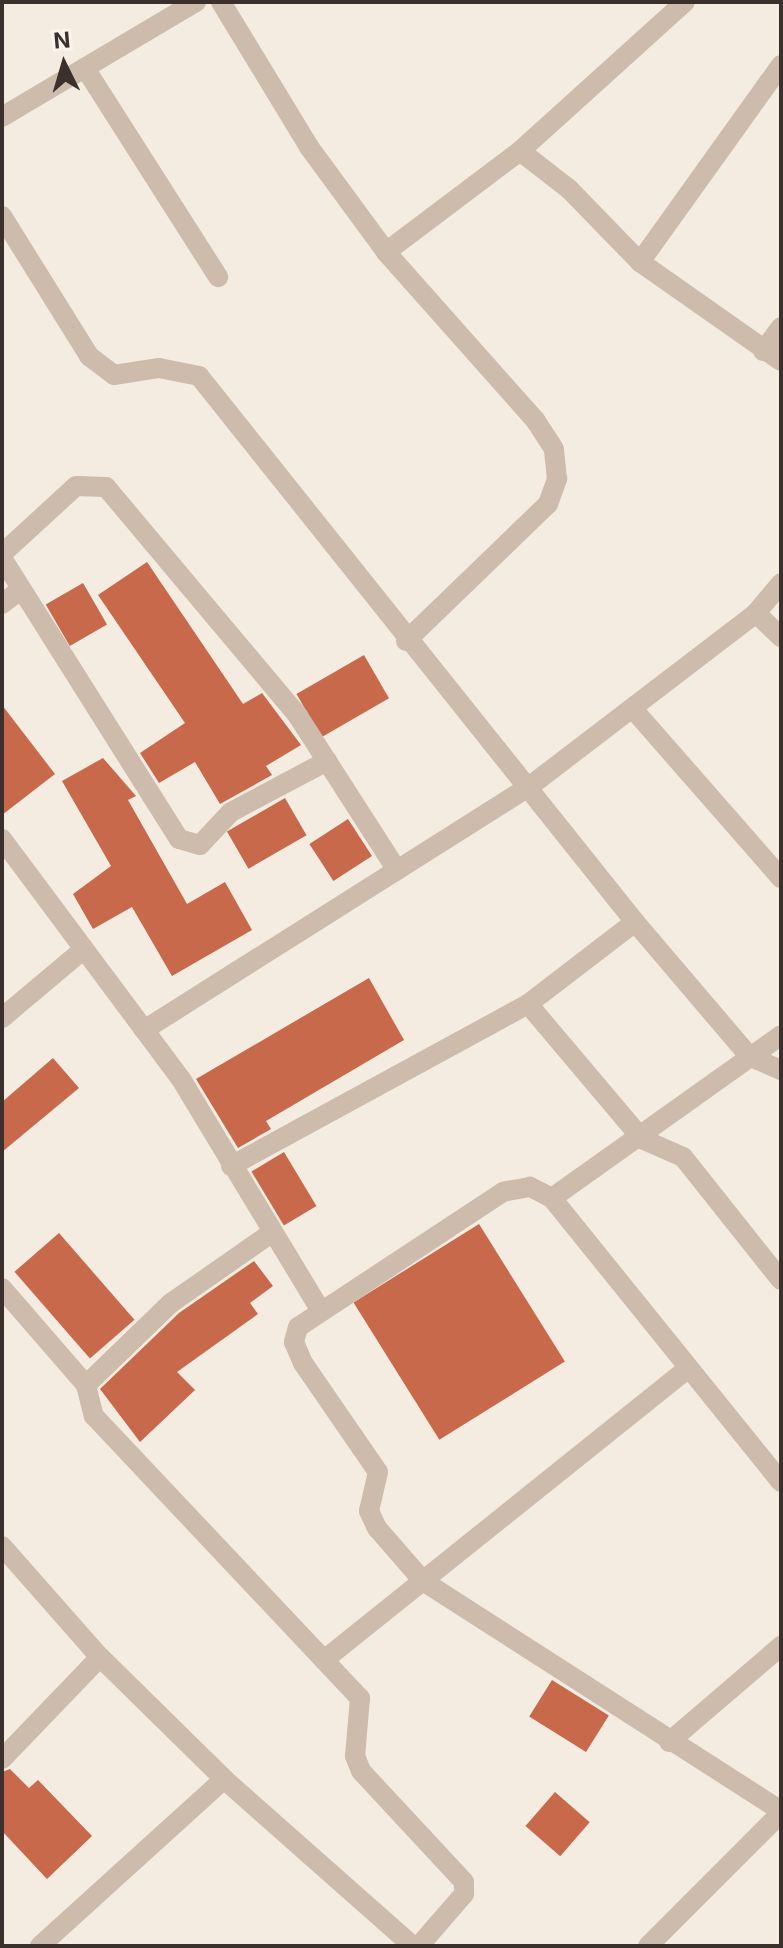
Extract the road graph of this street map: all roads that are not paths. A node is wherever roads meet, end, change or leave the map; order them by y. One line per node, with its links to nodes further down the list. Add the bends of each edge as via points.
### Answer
1 (196, 2): 5 (street)
2 (221, 2): 9 (street, via 309,147)
3 (685, 2): 7 (street)
4 (781, 65): 10 (street)
5 (85, 68): 6 (street); 11 (street)
6 (2, 117)
7 (520, 151): 9 (street); 10 (street, via 569,189)
8 (2, 216): 20 (street, via 89,356 114,375 159,368 199,376)
9 (386, 252): 20 (street, via 536,421 554,449 557,479 548,504)
10 (640, 262): 13 (street)
11 (218, 277)
12 (781, 327): 13 (street)
13 (772, 356)
14 (2, 556): 16 (street); 22 (street, via 76,486 106,487)
15 (781, 583): 18 (street)
16 (20, 590): 17 (street); 22 (street, via 187,844 200,845 231,812)
17 (2, 604)
18 (756, 613): 19 (street); 21 (street)
19 (781, 637)
20 (406, 641): 23 (street)
21 (633, 709): 23 (street); 26 (street)
22 (327, 761): 25 (street)
23 (530, 786): 25 (street); 27 (street)
24 (2, 839): 28 (street)
25 (397, 870): 31 (street)
26 (781, 878)
27 (635, 922): 29 (street); 33 (street)
28 (84, 949): 30 (street); 31 (street)
29 (528, 1004): 35 (street); 36 (street)
30 (2, 1018)
31 (144, 1030): 36 (street)
32 (781, 1035): 33 (street)
33 (749, 1056): 34 (street); 35 (street)
34 (781, 1070)
35 (642, 1139): 37 (street); 39 (street, via 683,1157)
36 (231, 1166): 38 (street)
37 (552, 1198): 41 (street, via 530,1187 503,1192); 42 (street)
38 (270, 1234): 41 (street); 43 (street, via 171,1303)
39 (781, 1280)
40 (2, 1288): 43 (street)
41 (319, 1308): 46 (street, via 298,1327 294,1342 378,1472 369,1511 377,1528)
42 (685, 1371): 44 (street); 46 (street)
43 (86, 1385): 49 (street, via 94,1416)
44 (781, 1482)
45 (2, 1546): 48 (street)
46 (423, 1581): 49 (street); 50 (street)
47 (781, 1646): 50 (street)
48 (100, 1657): 51 (street); 52 (street)
49 (324, 1660): 55 (street, via 360,1698 364,1718 355,1756 361,1771 464,1882 464,1894)
50 (669, 1742): 53 (street)
51 (2, 1759)
52 (224, 1779): 54 (street); 55 (street)
53 (781, 1812): 56 (street)
54 (40, 1946)
55 (416, 1946)
56 (648, 1946)

